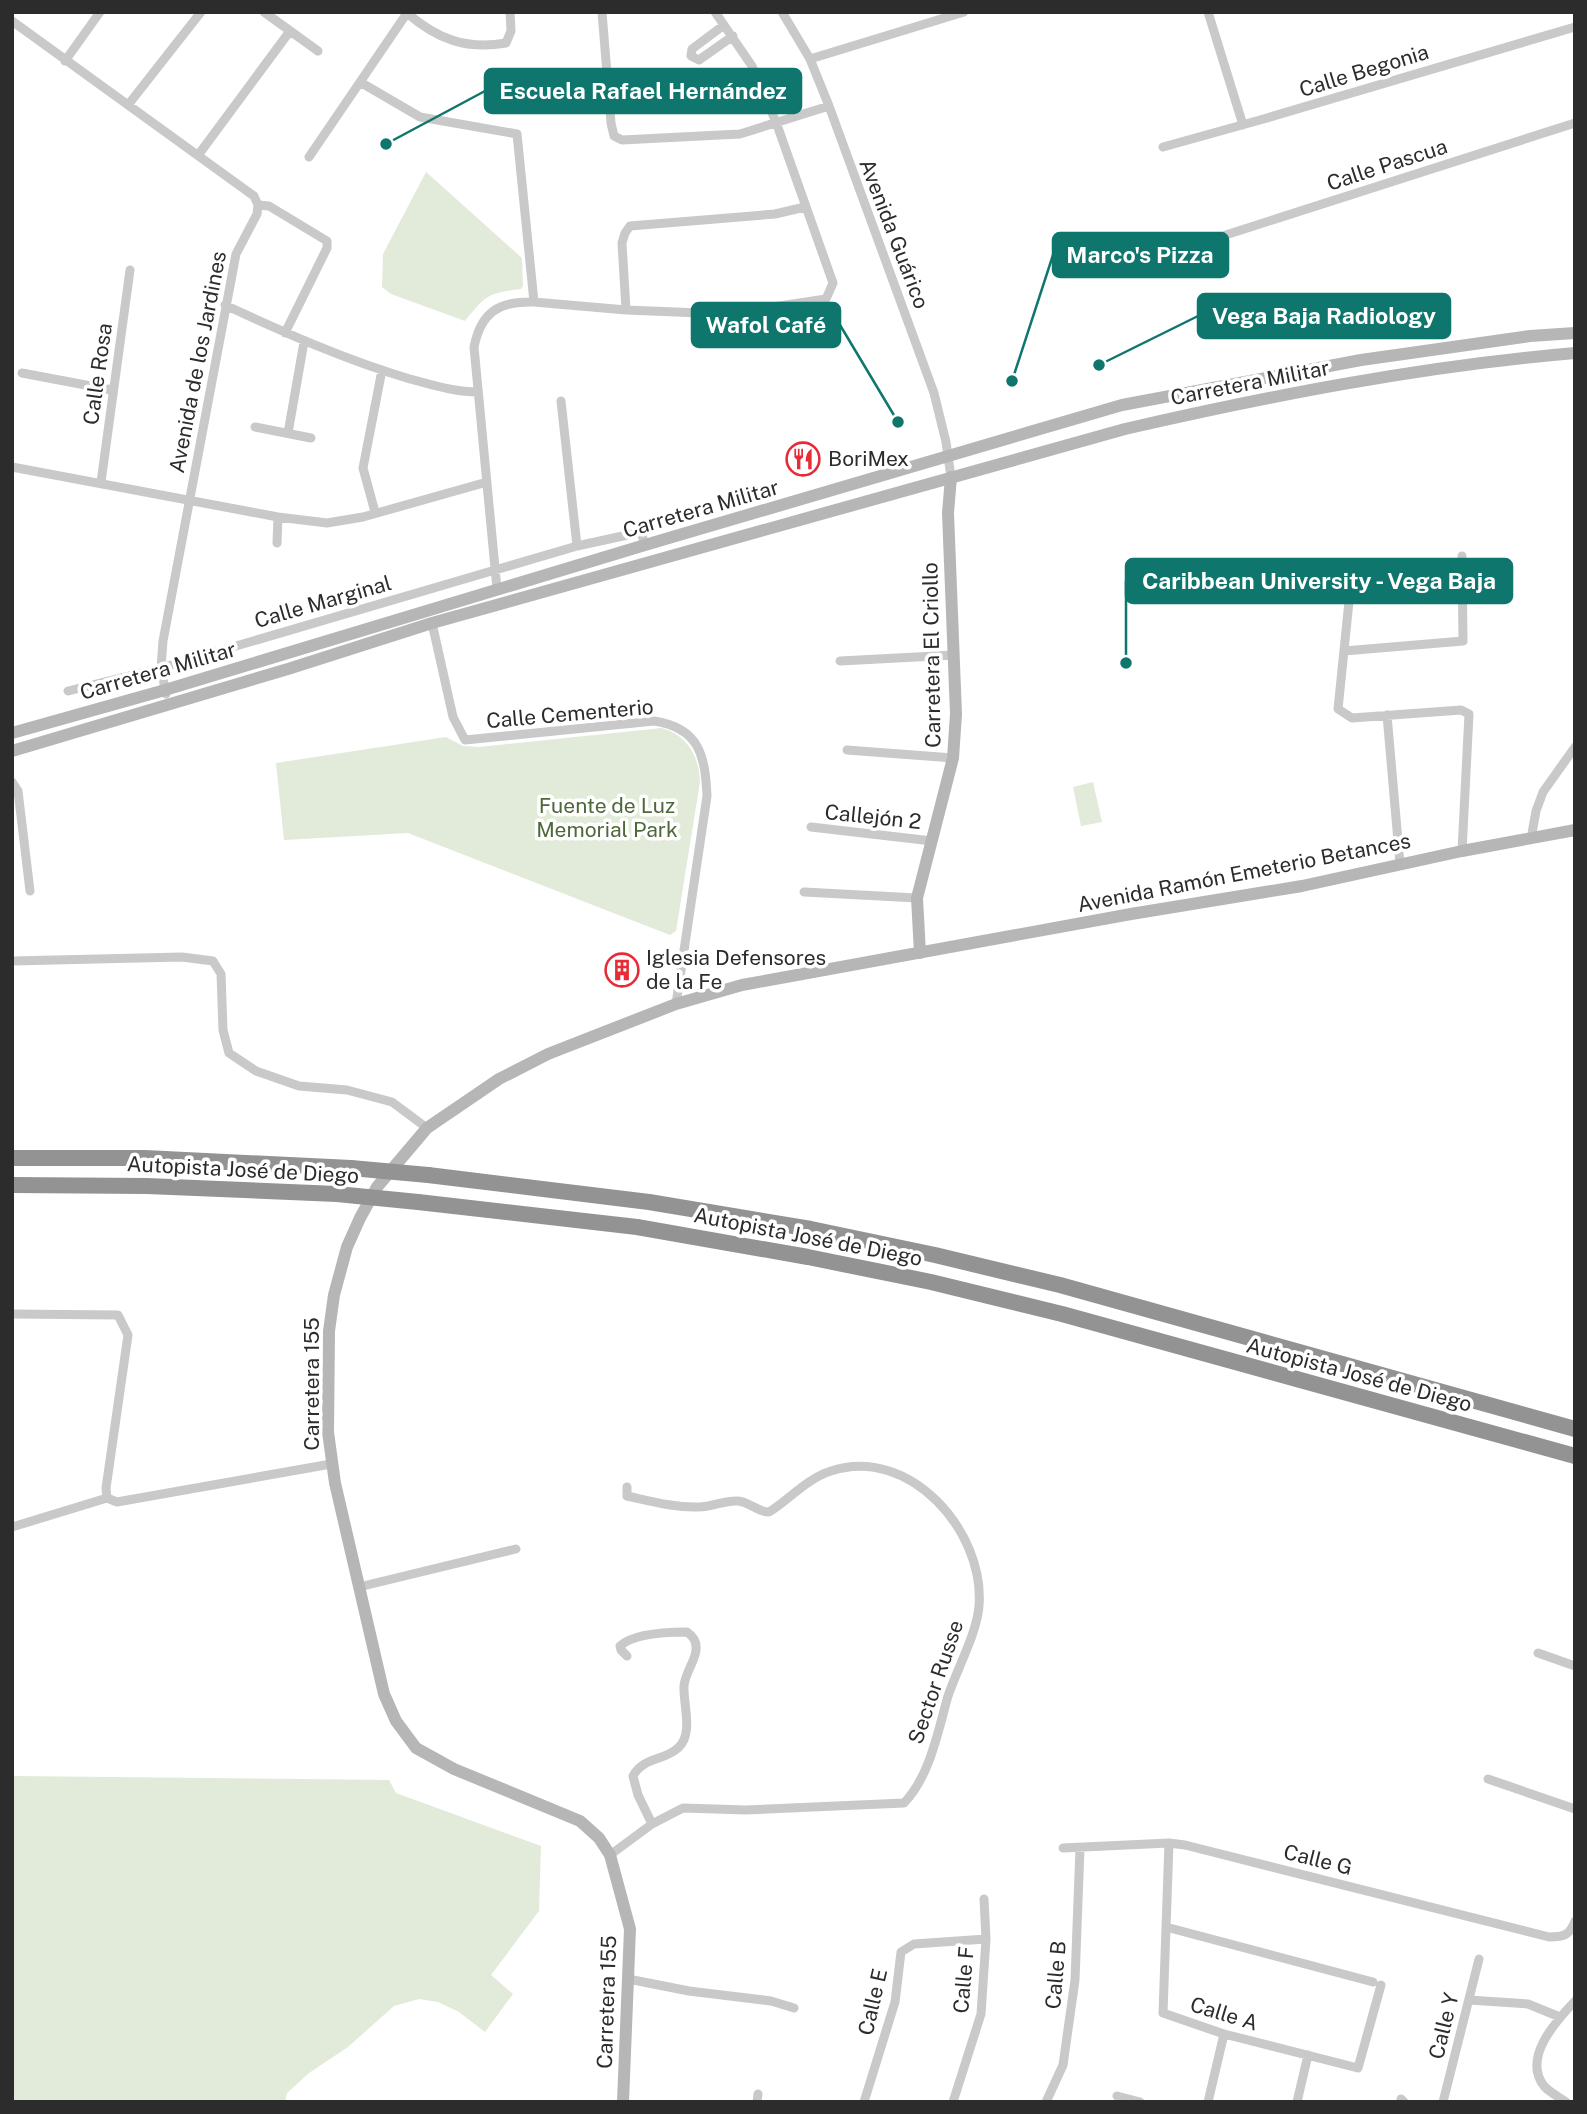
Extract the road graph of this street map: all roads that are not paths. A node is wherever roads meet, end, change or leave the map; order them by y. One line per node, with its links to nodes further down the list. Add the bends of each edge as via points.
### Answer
1 (100, 12): 17 (street)
2 (201, 12): 19 (street)
3 (264, 12): 13 (street)
4 (510, 12): 18 (street, via 506,43 484,47 455,42 425,29 407,13)
5 (602, 12): 21 (street, via 614,136 622,141 740,134)
6 (715, 12): 11 (street)
7 (782, 12): 16 (street, Avenida Guárico)
8 (964, 12): 16 (street)
9 (1209, 12): 23 (street)
10 (12, 21): 17 (street)
11 (724, 25): 14 (street); 14 (street, via 692,49 691,56 699,60)
12 (1575, 27): 23 (street, Calle Begonia)
13 (290, 31): 15 (street); 25 (street)
14 (733, 36): 21 (street, via 752,66)
15 (318, 51)
16 (810, 60): 20 (street, Avenida Guárico)
17 (65, 61): 19 (street)
18 (360, 82): 26 (street); 31 (street, via 420,117 517,134)
19 (128, 105): 25 (street)
20 (829, 106): 21 (street); 46 (street, Avenida Guárico, via 934,393)
21 (776, 122): 28 (street)
22 (1575, 123): 29 (street, Calle Pascua)
23 (1243, 125): 24 (street, Calle Begonia)
24 (1163, 147)
25 (199, 155): 27 (street, via 254,196)
26 (309, 157)
27 (258, 205): 32 (street, Avenida de los Jardines, via 238,247); 35 (street, via 269,206 327,241)
28 (805, 207): 33 (street, via 775,214 630,226 622,243); 33 (street, via 833,283 826,299 725,314)
29 (1210, 240)
30 (130, 270): 40 (street, Calle Rosa)
31 (534, 302): 33 (street); 41 (street, via 498,306 478,328 474,348)
32 (225, 305): 35 (street); 51 (street, Avenida de los Jardines)
33 (626, 310)
34 (1575, 332): 46 (main road, Carretera Militar, via 1361,360 1122,405)
35 (285, 333): 36 (street)
36 (304, 342): 38 (street); 44 (street)
37 (1575, 353): 48 (main road, Carretera Militar, via 1365,379 1241,402)
38 (382, 370): 41 (street, via 457,392); 52 (street, via 363,468)
39 (22, 373): 40 (street)
40 (112, 390): 49 (street, Calle Rosa)
41 (478, 392): 50 (street)
42 (561, 401): 56 (street)
43 (255, 427): 44 (street)
44 (288, 433): 45 (street)
45 (311, 438)
46 (948, 457): 48 (street, Avenida Guárico); 55 (main road, Carretera Militar)
47 (12, 467): 49 (street)
48 (951, 477): 61 (main road, Carretera Militar); 63 (main road, Carretera El Criollo, via 948,513)
49 (101, 482): 51 (street)
50 (487, 482): 52 (street); 58 (street)
51 (189, 500): 53 (street); 65 (street, Avenida de los Jardines)
52 (375, 512): 53 (street, via 327,523)
53 (278, 517): 54 (street)
54 (277, 543)
55 (645, 545): 56 (street, Calle Marginal, via 641,532); 60 (main road, Carretera Militar)
56 (577, 547): 58 (street, Calle Marginal)
57 (1462, 556): 62 (street, via 1464,641)
58 (495, 569): 60 (street); 65 (street, Calle Marginal)
59 (1352, 572): 62 (street)
60 (497, 589): 66 (main road, Carretera Militar)
61 (432, 624): 68 (main road, Carretera Militar); 87 (street, Calle Cementerio, via 453,717 465,740 654,721 675,724 694,741 705,764 707,796)
62 (1344, 651): 69 (street, via 1338,709 1352,718)
63 (954, 655): 64 (street); 74 (main road, Carretera El Criollo)
64 (840, 660)
65 (161, 668): 66 (street, Avenida de los Jardines); 67 (street, Calle Marginal)
66 (165, 690): 68 (street, Avenida de los Jardines); 70 (main road, Carretera Militar)
67 (68, 691)
68 (169, 704): 73 (main road, Carretera Militar)
69 (1387, 715): 80 (street, via 1461,710 1469,715); 81 (street)
70 (12, 733)
71 (1575, 747): 78 (street, via 1543,792)
72 (847, 750): 74 (street)
73 (14, 754)
74 (953, 758): 79 (main road, Carretera El Criollo)
75 (12, 782): 82 (street, via 18,792)
76 (811, 827): 79 (street, Callejón 2)
77 (1575, 831): 78 (main road, Avenida Ramón Emeterio Betances)
78 (1531, 839): 80 (main road, Avenida Ramón Emeterio Betances)
79 (932, 841): 84 (main road, Carretera El Criollo)
80 (1462, 851): 81 (main road, Avenida Ramón Emeterio Betances)
81 (1400, 864): 85 (main road, Avenida Ramón Emeterio Betances, via 1302,886)
82 (30, 891)
83 (804, 892): 84 (street)
84 (917, 898): 85 (main road, Carretera El Criollo)
85 (920, 953): 87 (main road, Carretera 155, via 743,985)
86 (12, 961): 88 (street, via 182,957 213,961 221,974 223,1030 229,1053 256,1071 299,1086 348,1090 392,1102)
87 (676, 1004): 88 (main road, Carretera 155, via 520,1066)
88 (427, 1128): 94 (main road, Carretera 155, via 377,1187 347,1247 338,1277 329,1331)
89 (12, 1158): 92 (highway, Autopista José de Diego, bridge, via 145,1158 351,1168 649,1202 811,1229 1060,1285)
90 (12, 1185): 93 (highway, Autopista José de Diego, bridge, via 337,1194 637,1227 794,1254 1062,1314)
91 (12, 1314): 96 (street, via 118,1315 128,1335)
92 (1575, 1429)
93 (1575, 1456)
94 (331, 1464): 96 (street, via 117,1502); 99 (main road, Carretera 155)
95 (627, 1487): 105 (street, Sector Russe, via 627,1496 659,1502 712,1507 735,1501 769,1512 831,1471 865,1467 892,1472 913,1481 942,1507 970,1547 978,1576 976,1623 933,1747 918,1784 904,1803 682,1808)
96 (107, 1498): 97 (street)
97 (12, 1527)
98 (516, 1549): 99 (street)
99 (359, 1587): 109 (main road, Carretera 155, via 384,1693 396,1721 416,1748 454,1769 580,1821)
100 (1538, 1653): 102 (street)
101 (627, 1656): 105 (street, via 620,1646 641,1637 687,1632 696,1643 684,1684 684,1740 669,1754 642,1765 634,1776)
102 (1575, 1666)
103 (1488, 1779): 104 (street)
104 (1575, 1810)
105 (652, 1824): 109 (street, Sector Russe)
106 (1169, 1843): 108 (street, Calle G); 111 (street, Calle G, via 1549,1937 1562,1937); 112 (street, Calle A)
107 (1063, 1848): 108 (street, Calle G)
108 (1080, 1848): 126 (street, Calle B, via 1075,1980 1063,2065)
109 (610, 1855): 115 (main road, Carretera 155, via 630,1929)
110 (984, 1899): 113 (street, Calle F)
111 (1575, 1921)
112 (1166, 1927): 120 (street, Calle A, via 1163,2013); 121 (street, Calle A, via 1377,1984 1357,2068)
113 (986, 1939): 124 (street, Calle E, via 914,1944 901,1952 895,2002); 125 (street, Calle F, via 981,2014)
114 (1479, 1959): 116 (street, Calle Y)
115 (628, 1979): 118 (street); 123 (main road, Carretera 155)
116 (1469, 2000): 119 (street, via 1528,2004); 130 (street, Calle Y)
117 (1575, 2001): 119 (street)
118 (794, 2007)
119 (1560, 2017): 131 (street, via 1536,2057 1535,2068 1545,2088)
120 (1224, 2034): 121 (street, Calle A); 128 (street)
121 (1308, 2055): 129 (street)
122 (1117, 2096): 127 (street)
123 (623, 2102)
124 (863, 2102)
125 (953, 2102)
126 (1046, 2102)
127 (1140, 2102)
128 (1208, 2102)
129 (1297, 2102)
130 (1443, 2102)
131 (1566, 2102)

